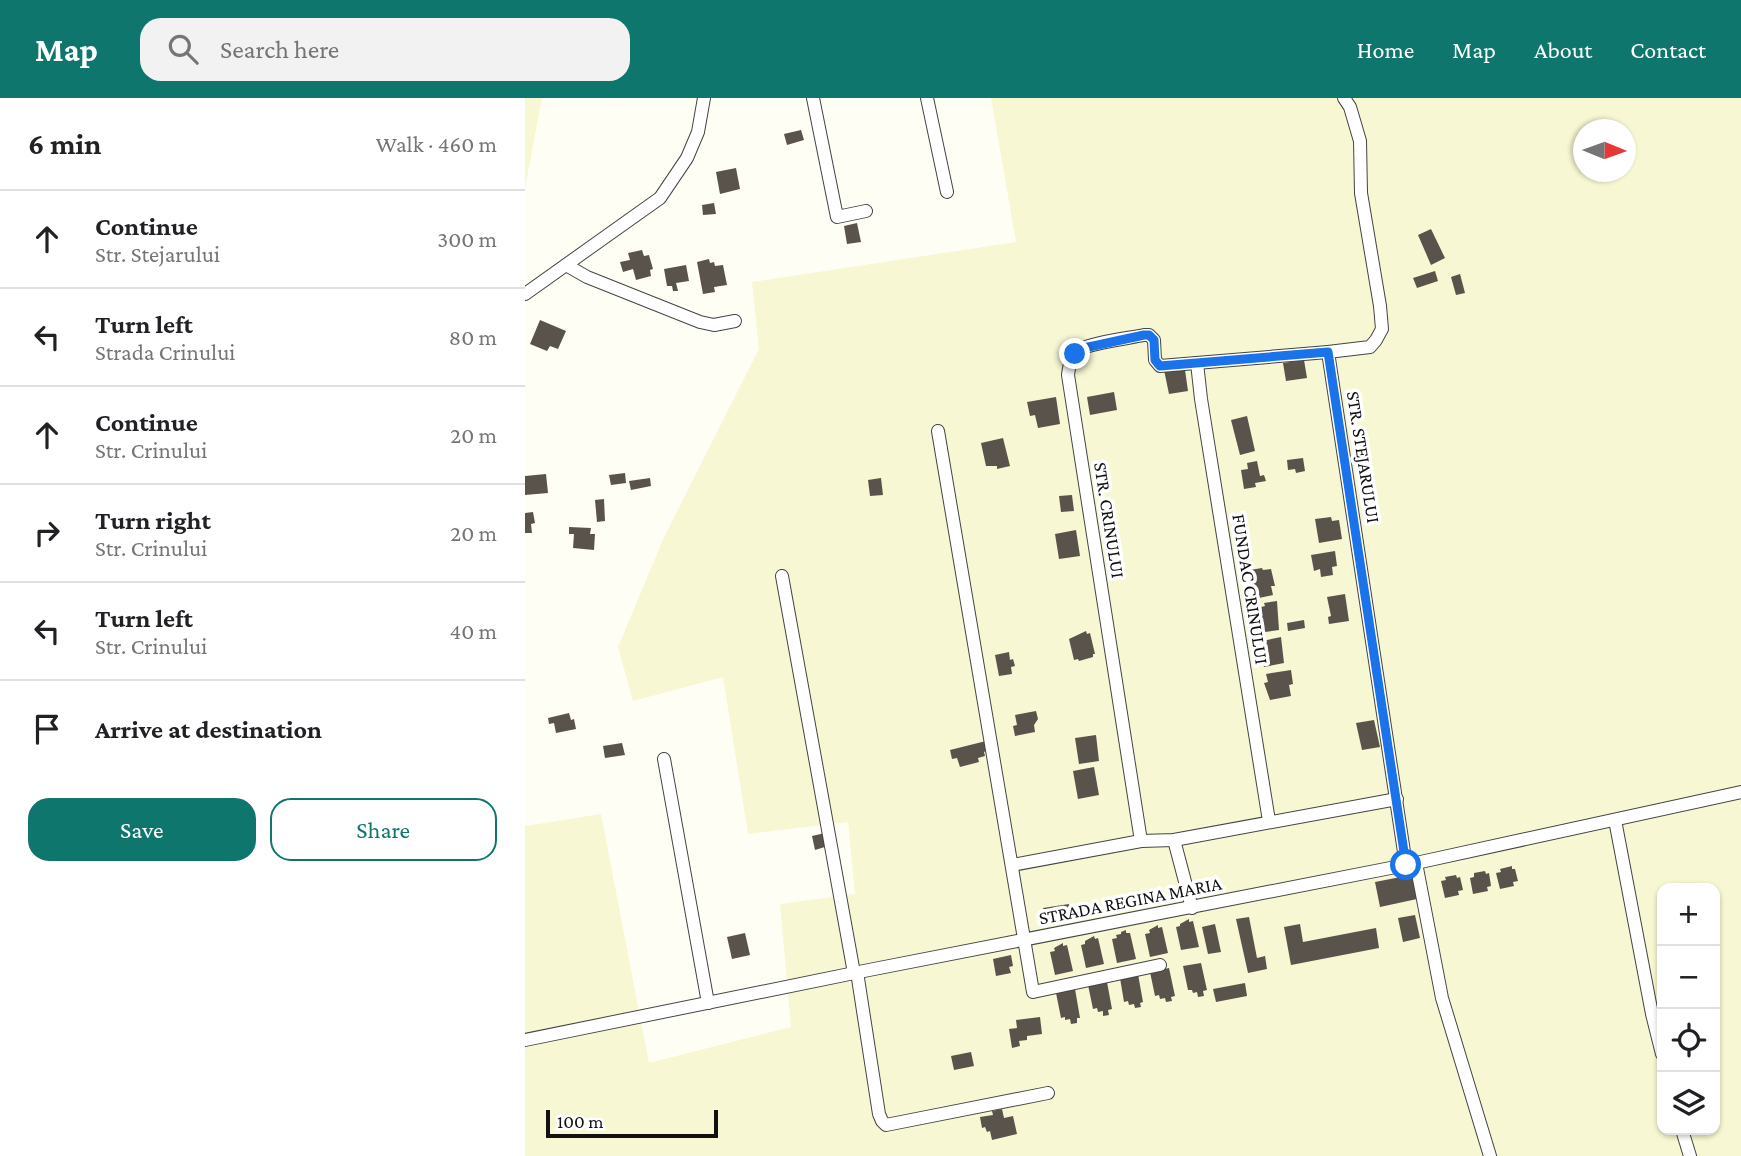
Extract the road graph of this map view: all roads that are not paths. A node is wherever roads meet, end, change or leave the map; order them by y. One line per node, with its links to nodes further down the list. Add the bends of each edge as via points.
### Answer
1 (704, 98): 7 (street, via 687,159 660,198)
2 (813, 98): 6 (street, via 837,217)
3 (927, 98): 5 (street)
4 (1344, 98): 10 (street, via 1360,141 1361,193 1382,329 1370,346)
5 (947, 192)
6 (866, 211)
7 (566, 265): 8 (street); 9 (street, via 699,323)
8 (525, 294)
9 (735, 321)
10 (1328, 352): 11 (street); 16 (street, STR. STEJARULUI)
11 (1198, 363): 18 (street, FUNDAC CRINULUI); 20 (street, STR. CRINULUI, via 1160,366 1155,360 1154,340 1144,335 1079,350 1068,375)
12 (938, 431): 22 (street)
13 (782, 576): 26 (street)
14 (664, 759): 27 (street)
15 (1741, 792): 17 (street, STRADA REGINA MARIA)
16 (1397, 799): 18 (street); 21 (street, STR. STEJARULUI)
17 (1615, 820): 21 (street, STRADA REGINA MARIA); 28 (street)
18 (1269, 821): 19 (street)
19 (1174, 840): 20 (street); 23 (street)
20 (1141, 841): 22 (street)
21 (1411, 864): 23 (street, STRADA REGINA MARIA); 32 (street, STR. STEJARULUI, via 1443,999)
22 (1012, 865): 24 (street)
23 (1192, 908): 24 (street, STRADA REGINA MARIA)
24 (1024, 940): 25 (street, via 1033,992); 26 (street, STRADA REGINA MARIA)
25 (1160, 965)
26 (855, 972): 27 (street, STRADA REGINA MARIA); 30 (street, via 879,1114 886,1125)
27 (708, 1003): 29 (street, STRADA REGINA MARIA)
28 (1657, 1034)
29 (525, 1040)
30 (1048, 1093)
31 (1684, 1135): 33 (street)
32 (1490, 1156)
33 (1690, 1156)

